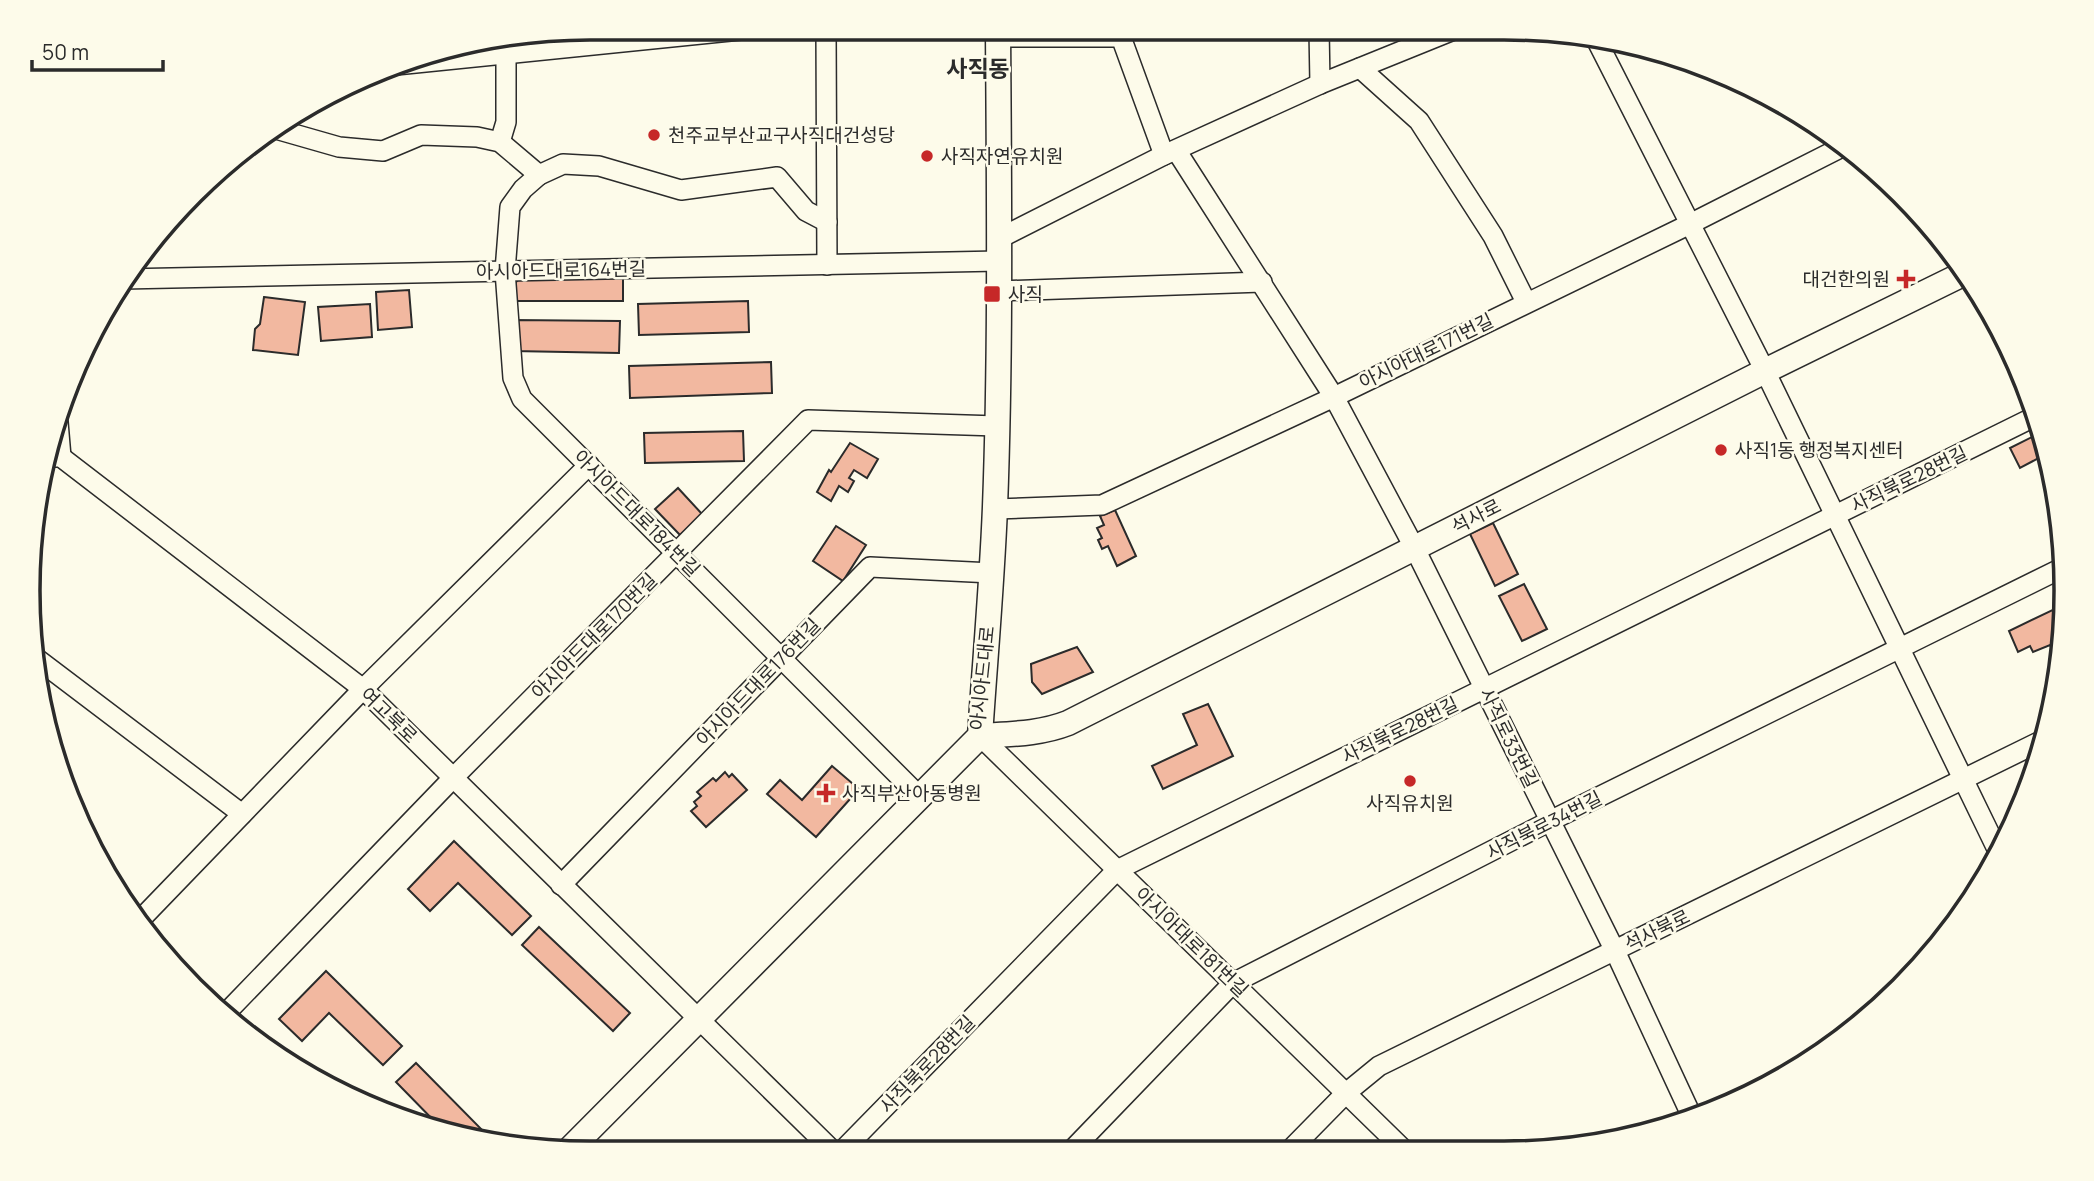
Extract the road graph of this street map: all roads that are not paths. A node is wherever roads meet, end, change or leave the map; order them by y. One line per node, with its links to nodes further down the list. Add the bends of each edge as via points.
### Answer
1 (647, 40): 8 (street)
2 (826, 40): 17 (street)
3 (998, 40): 19 (main road, 아시아드대로)
4 (1122, 40): 15 (street, 사직로33번길)
5 (1319, 40): 11 (street)
6 (1429, 40): 10 (street)
7 (1601, 49): 18 (street)
8 (506, 55): 9 (street); 13 (street, via 506,122)
9 (442, 61)
10 (1360, 68): 11 (street); 26 (street, via 1419,121 1493,236)
11 (1320, 84): 15 (street)
12 (286, 133): 13 (street, via 339,147 383,151 421,135)
13 (500, 142): 16 (street)
14 (1834, 151): 18 (street, 아시아대로171번길)
15 (1170, 153): 19 (street); 24 (street, 사직로33번길)
16 (539, 175): 17 (street, via 563,164 599,166 681,190 777,177 806,211); 21 (street, 아시아드대로184번길, via 510,206)
17 (827, 222): 20 (street)
18 (1690, 224): 26 (street, 아시아대로171번길); 27 (street)
19 (1000, 250): 20 (street, 아시아드대로164번길); 25 (main road, 아시아드대로)
20 (827, 265): 21 (street, 아시아드대로164번길)
21 (505, 271): 23 (street, 아시아드대로164번길); 32 (street, 아시아드대로184번길, via 513,378 522,399)
22 (1956, 278): 27 (main road, 석사로)
23 (138, 279)
24 (1262, 282): 25 (street); 28 (street, 사직로33번길)
25 (999, 291): 30 (main road, 아시아드대로)
26 (1526, 302): 28 (street, 아시아대로171번길)
27 (1765, 371): 34 (street); 35 (main road, 석사로)
28 (1334, 397): 33 (street, 아시아대로171번길, via 1102,505); 35 (street, 사직로33번길)
29 (2027, 421): 34 (street, 사직북로28번길)
30 (997, 426): 33 (main road, 아시아드대로); 36 (street, 아시아드대로170번길, via 808,419)
31 (56, 460): 43 (street, 여고북로)
32 (589, 466): 36 (street, 아시아드대로184번길); 43 (street)
33 (995, 509): 38 (main road, 아시아드대로)
34 (1836, 516): 39 (street); 42 (street, 사직북로28번길)
35 (1415, 547): 42 (street, 사직로33번길); 44 (main road, 석사로, via 1068,723 1027,734)
36 (676, 553): 40 (street, 아시아드대로184번길); 46 (street, 아시아드대로170번길)
37 (2053, 572): 39 (street, 사직북로34번길)
38 (992, 573): 40 (street, 아시아드대로176번길, via 870,567); 44 (main road, 아시아드대로)
39 (1900, 649): 47 (street); 50 (street, 사직북로34번길)
40 (781, 658): 48 (street, 아시아드대로184번길); 53 (street, 아시아드대로176번길)
41 (46, 665): 49 (street)
42 (1485, 688): 50 (street, 사직로33번길); 52 (street, 사직북로28번길)
43 (363, 689): 46 (street, 여고북로); 49 (street)
44 (980, 736): 48 (main road, 아시아드대로); 52 (street, 아시아대로181번길)
45 (2031, 746): 47 (street, 석사북로)
46 (453, 778): 53 (street, 여고북로); 57 (street, 아시아드대로170번길)
47 (1963, 779): 51 (street); 55 (street, 석사북로)
48 (919, 796): 58 (main road, 아시아드대로)
49 (242, 814): 54 (street)
50 (1550, 821): 55 (street, 사직로33번길); 56 (street, 사직북로34번길)
51 (1993, 841)
52 (1117, 870): 56 (street, 아시아대로181번길); 63 (street, 사직북로28번길)
53 (561, 885): 58 (street, 여고북로)
54 (146, 914)
55 (1615, 951): 59 (street, 석사북로, via 1379,1066); 60 (street, 사직로33번길)
56 (1233, 983): 59 (street, 아시아대로181번길); 64 (street, 사직북로34번길)
57 (232, 1007)
58 (698, 1020): 61 (main road, 아시아드대로); 62 (street, 여고북로)
59 (1346, 1093): 65 (street, 석사북로); 66 (street, 아시아대로181번길)
60 (1688, 1109)
61 (578, 1141)
62 (824, 1141)
63 (852, 1141)
64 (1081, 1141)
65 (1299, 1141)
66 (1396, 1141)

